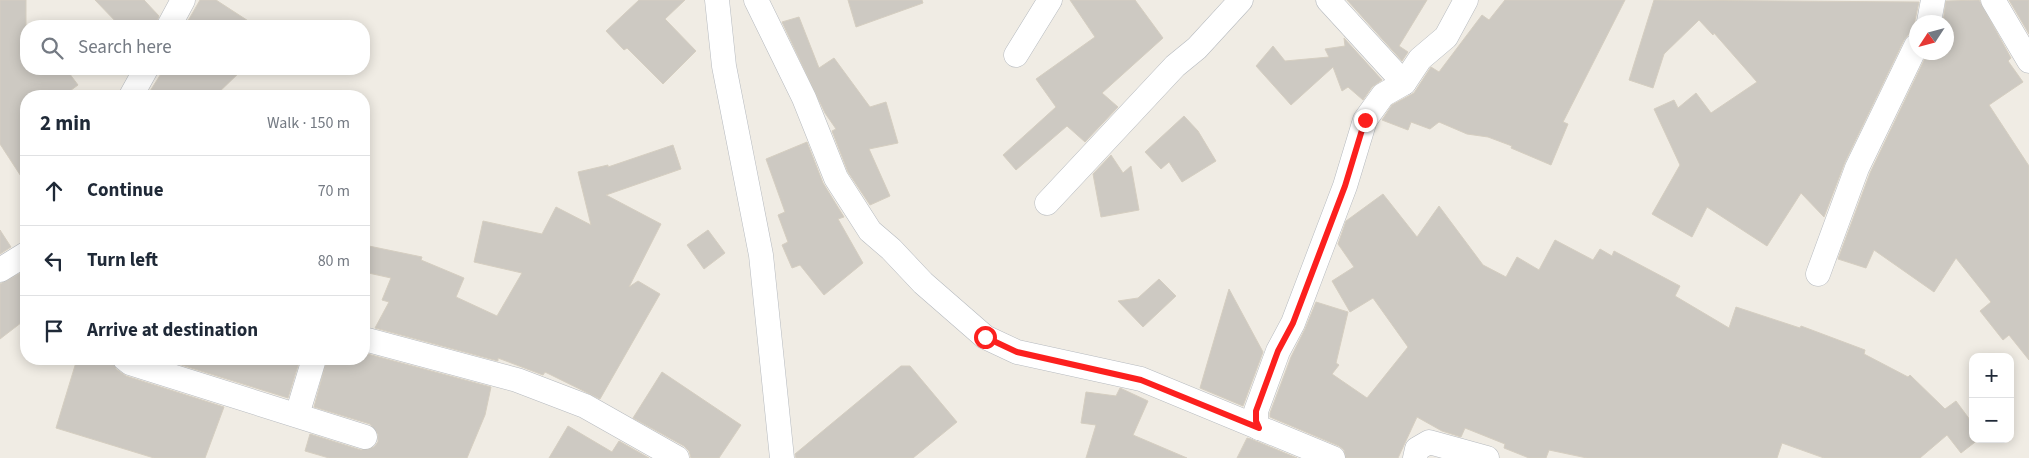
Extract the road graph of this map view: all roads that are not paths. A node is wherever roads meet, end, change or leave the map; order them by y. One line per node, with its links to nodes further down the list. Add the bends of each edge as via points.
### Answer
1 (183, 0): 11 (street)
2 (717, 0): 29 (street, via 724,66 761,255)
3 (756, 0): 26 (street, via 804,98 836,178 870,231 985,337 1017,352 1141,380)
4 (1050, 0): 12 (street)
5 (1241, 0): 18 (street)
6 (1328, 0): 16 (street)
7 (1466, 0): 16 (street, via 1446,37 1420,59)
8 (1933, 0): 10 (street)
9 (1993, 0): 14 (street)
10 (1930, 15)
11 (172, 20)
12 (1016, 55)
13 (1909, 60): 21 (street, via 1857,168)
14 (2029, 61)
15 (143, 75): 17 (street)
16 (1404, 82): 26 (street, via 1382,95 1365,120 1345,186 1256,411)
17 (134, 90)
18 (1047, 203)
19 (20, 258): 20 (street)
20 (0, 270)
21 (1818, 274)
22 (370, 341): 28 (street, via 534,386 585,406)
23 (138, 365): 25 (street)
24 (312, 365): 25 (street)
25 (297, 415): 27 (street)
26 (1259, 428): 30 (street)
27 (365, 436)
28 (677, 458)
29 (782, 458)
30 (1333, 458)
31 (1415, 458): 32 (street, via 1417,449 1428,442)
32 (1487, 458)

